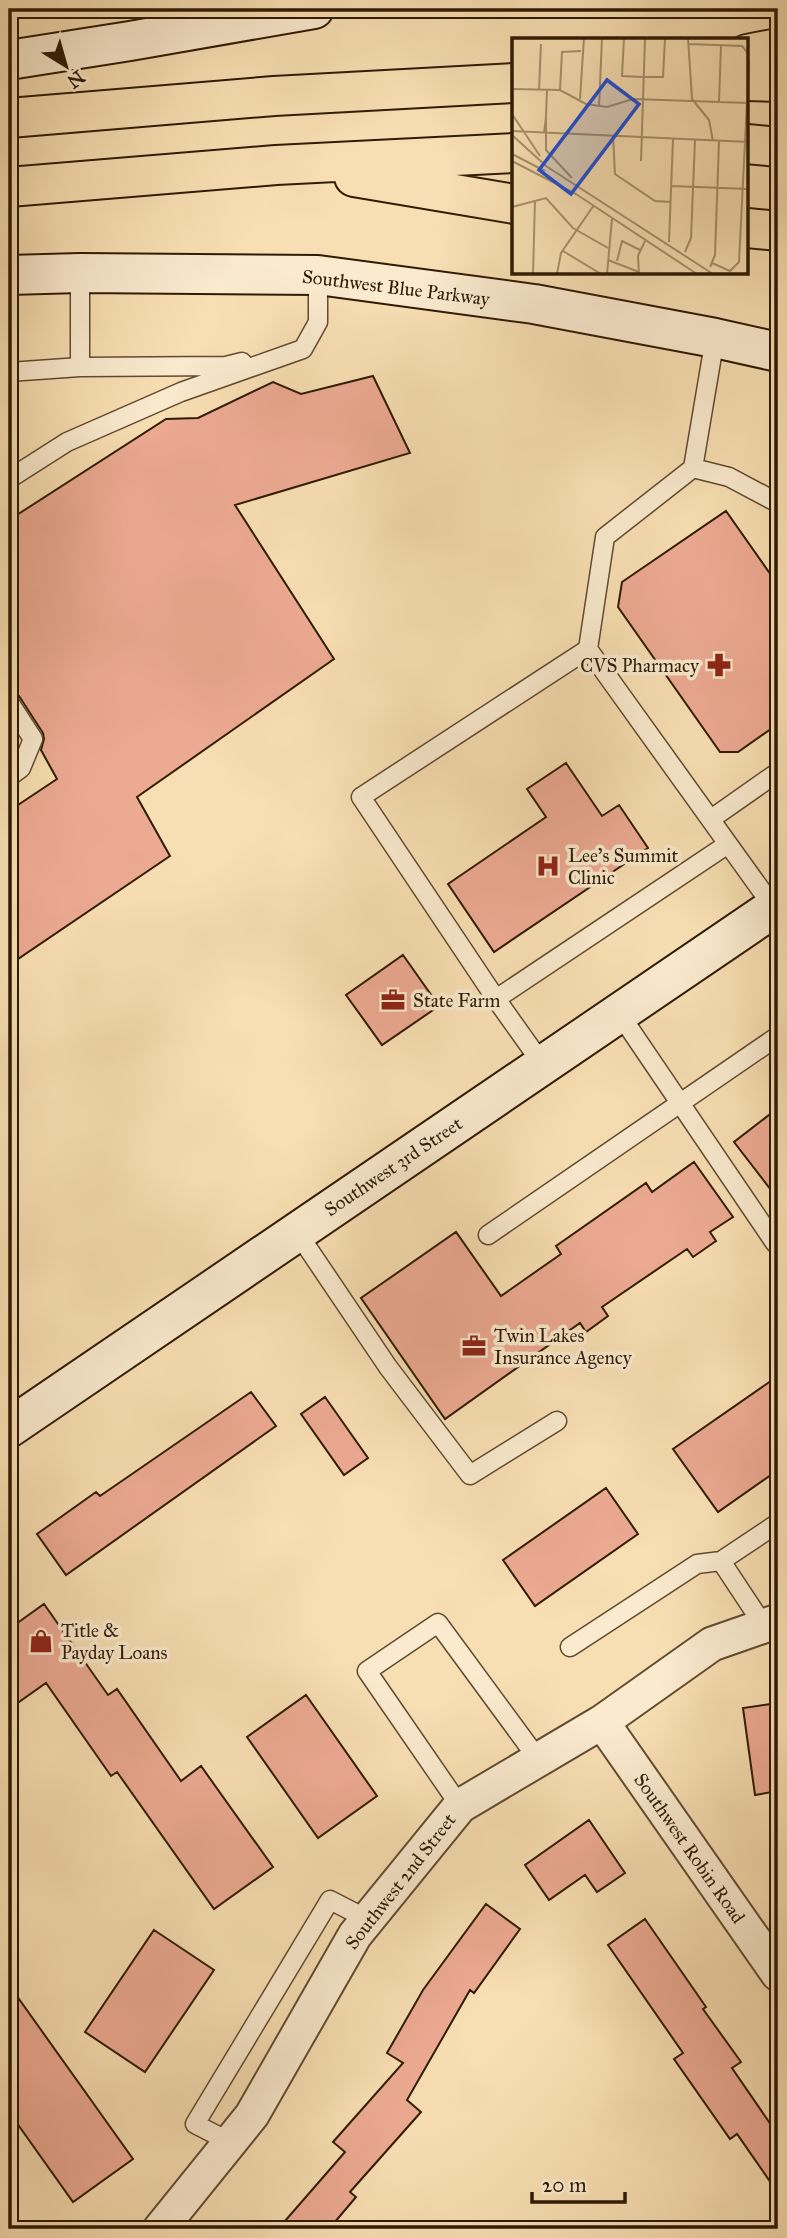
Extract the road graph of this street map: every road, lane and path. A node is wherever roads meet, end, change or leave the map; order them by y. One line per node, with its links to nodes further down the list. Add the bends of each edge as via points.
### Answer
1 (314, 9): 4 (street)
2 (778, 48): 3 (highway)
3 (748, 54)
4 (9, 60)
5 (748, 81): 6 (highway)
6 (778, 82)
7 (512, 83): 8 (highway, via 274,96)
8 (9, 118)
9 (748, 144): 10 (highway)
10 (778, 147)
11 (512, 153): 12 (highway)
12 (276, 164): 13 (highway); 14 (highway)
13 (9, 187)
14 (512, 204)
15 (748, 228): 16 (highway)
16 (778, 231)
17 (80, 273): 18 (street, Southwest Blue Parkway); 19 (street, Southwest Blue Parkway); 23 (lane)
18 (9, 275)
19 (318, 275): 20 (street, Southwest Blue Parkway, via 534,304); 21 (lane, via 318,322)
20 (715, 338): 22 (street, Southwest Blue Parkway); 25 (lane)
21 (303, 349): 23 (lane, via 226,366); 26 (lane, via 181,392 80,436)
22 (778, 352)
23 (80, 368): 24 (lane)
24 (9, 372)
25 (693, 468): 27 (lane, via 729,477); 28 (lane, via 605,537)
26 (9, 479)
27 (778, 503)
28 (588, 649): 32 (lane); 35 (lane, via 361,797)
29 (9, 702): 31 (lane, via 33,739 22,768)
30 (778, 772): 32 (lane)
31 (9, 777)
32 (710, 819): 33 (lane)
33 (728, 844): 34 (lane); 35 (lane)
34 (776, 906): 36 (street, Southwest 3rd Street)
35 (496, 999): 38 (lane)
36 (619, 1013): 38 (street, Southwest 3rd Street); 39 (lane)
37 (778, 1036): 39 (lane)
38 (543, 1065): 40 (street, Southwest 3rd Street)
39 (680, 1104): 41 (lane); 42 (lane, via 775,1244)
40 (297, 1232): 43 (street, Southwest 3rd Street); 44 (lane, via 388,1367 470,1475)
41 (488, 1235)
42 (778, 1241)
43 (12, 1420)
44 (557, 1420)
45 (778, 1522): 46 (lane)
46 (721, 1561): 47 (lane); 48 (lane, via 697,1564)
47 (771, 1624): 49 (street, Southwest 2nd Street, via 712,1644)
48 (570, 1647)
49 (602, 1721): 50 (street, Southwest 2nd Street); 53 (street, Southwest Robin Road)
50 (538, 1759): 51 (street, Southwest 2nd Street); 51 (lane, via 438,1623 367,1671)
51 (460, 1806): 52 (street, Southwest 2nd Street)
52 (367, 1919): 54 (street, Southwest 2nd Street, via 252,2115); 54 (lane, via 330,1900 195,2124)
53 (778, 1975)
54 (230, 2142): 55 (street, Southwest 2nd Street)
55 (160, 2229)

